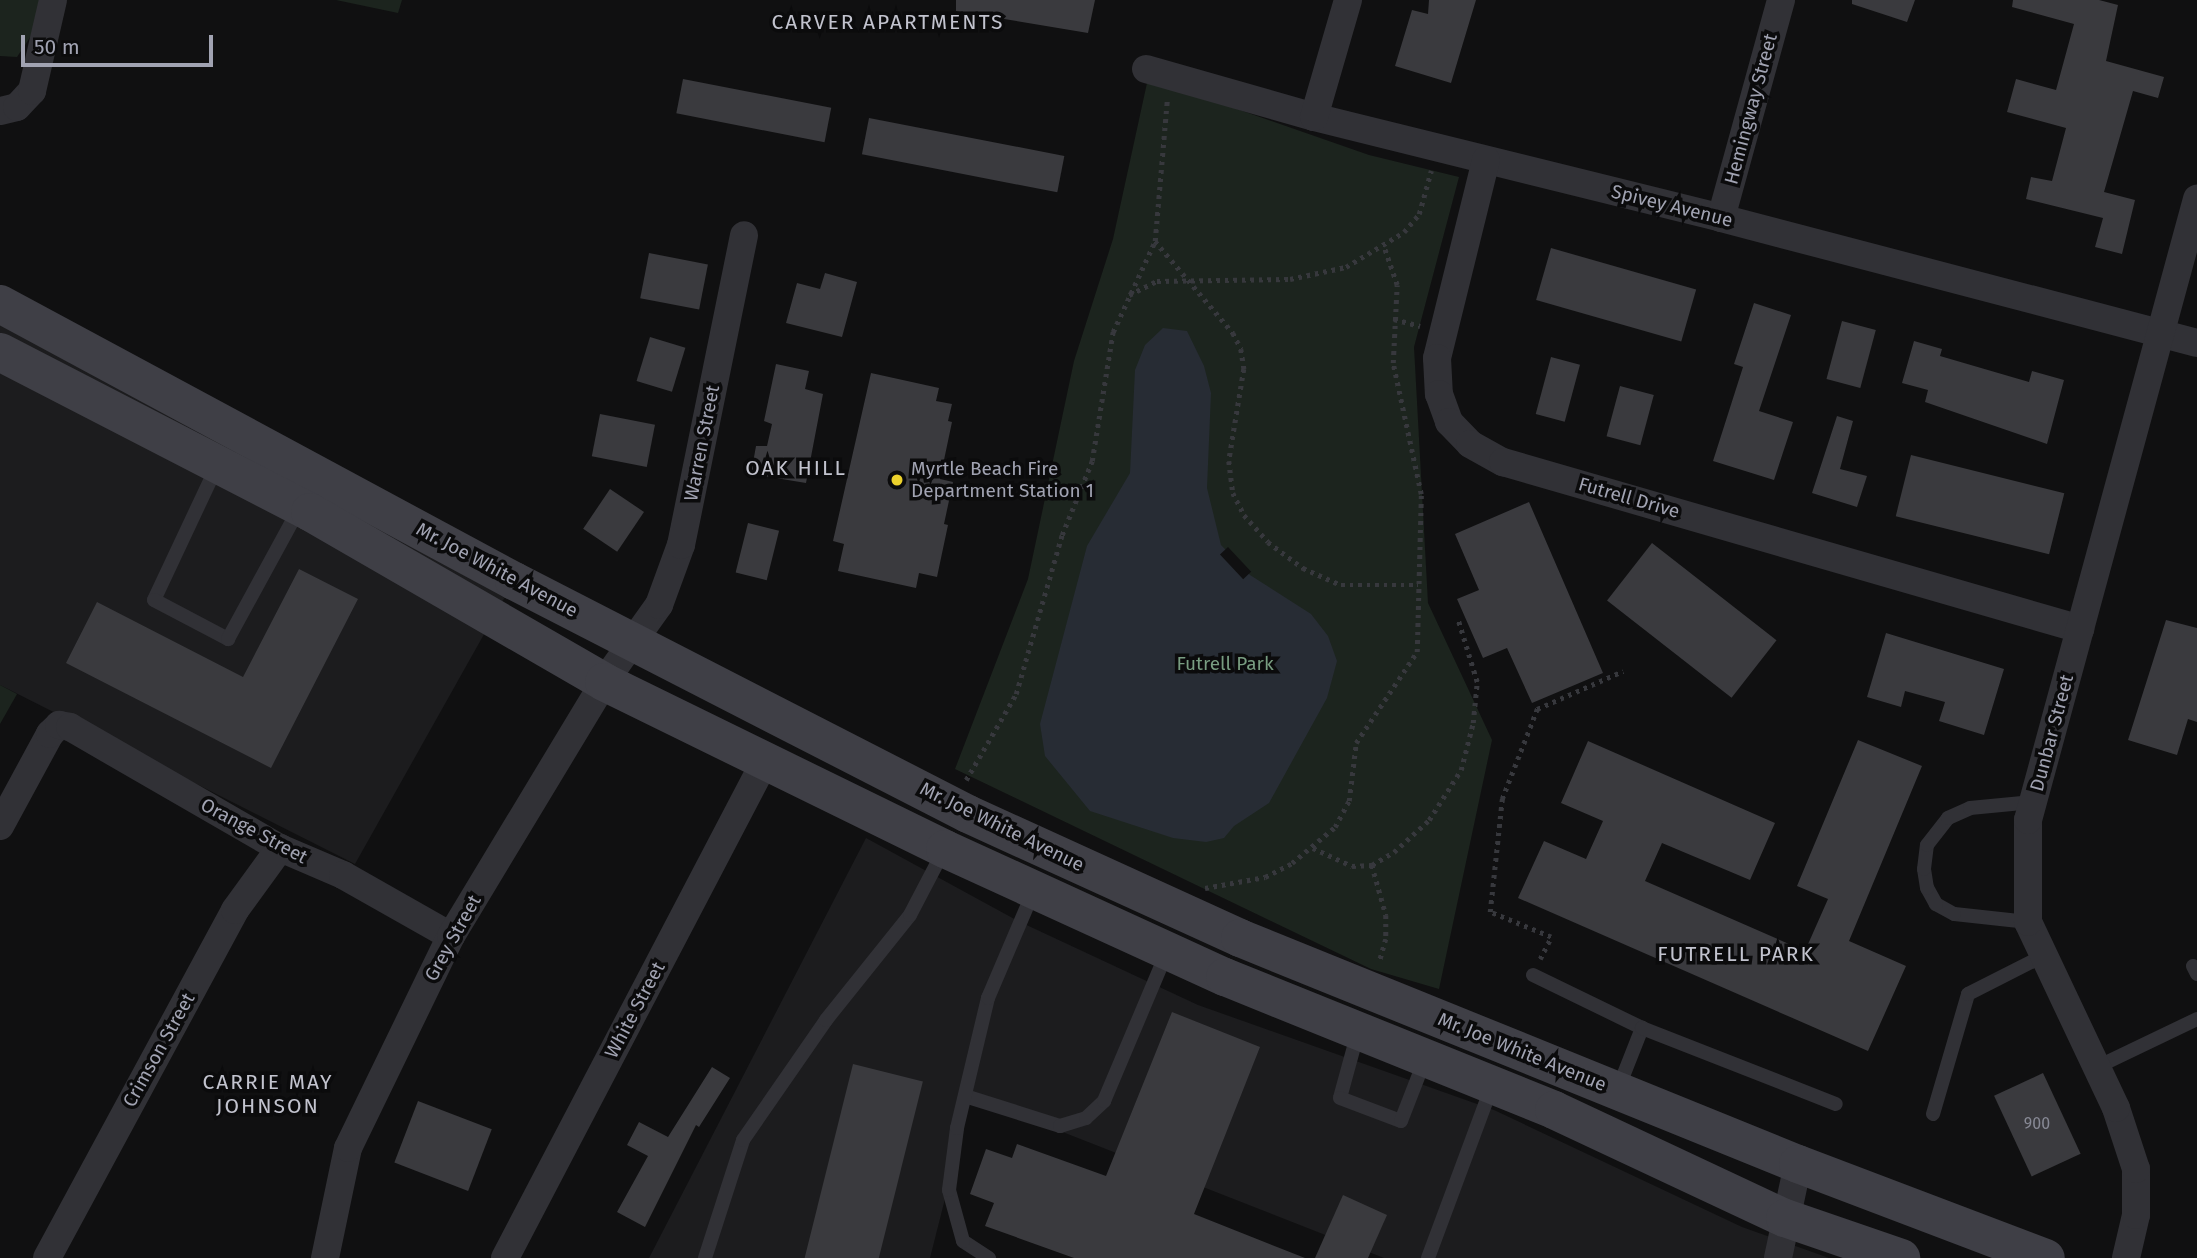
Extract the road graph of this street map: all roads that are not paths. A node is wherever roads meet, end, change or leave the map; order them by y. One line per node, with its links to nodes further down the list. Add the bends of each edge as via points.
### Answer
1 (53, 0): 5 (street, via 32,90 17,107)
2 (1348, 0): 6 (street)
3 (1781, 0): 9 (street, Hemingway Street)
4 (1159, 73): 6 (street, Spivey Avenue)
5 (0, 111)
6 (1314, 117): 7 (street, Spivey Avenue)
7 (1486, 160): 9 (street, Spivey Avenue); 17 (street, Futrell Drive, via 1437,358 1438,394 1449,422 1470,444 1503,462)
8 (2197, 199): 12 (street, Dunbar Street)
9 (1721, 218): 12 (street, Spivey Avenue)
10 (744, 234): 18 (street, Warren Street, via 681,545 659,605)
11 (0, 303): 18 (main road, Mr. Joe White Avenue)
12 (2162, 334): 13 (street, Spivey Avenue); 17 (street, Dunbar Street)
13 (2197, 343)
14 (0, 352): 15 (main road, Mr. Joe White Avenue)
15 (218, 465): 16 (main road, Mr. Joe White Avenue); 16 (lane, via 154,600 228,639)
16 (300, 507): 19 (main road, Mr. Joe White Avenue)
17 (2080, 629): 21 (street, Dunbar Street)
18 (633, 642): 19 (street, Grey Street); 37 (main road, Mr. Joe White Avenue, via 951,805 1185,913)
19 (604, 682): 20 (main road, Mr. Joe White Avenue); 27 (street, Grey Street)
20 (765, 761): 24 (main road, Mr. Joe White Avenue); 45 (street, White Street)
21 (2033, 802): 26 (street, Dunbar Street, via 2025,886); 26 (lane, via 1970,808 1948,818 1927,845 1924,869 1936,904 1954,914)
22 (0, 826): 23 (street, Orange Street, via 59,725 70,727)
23 (280, 848): 27 (street, Orange Street, via 343,875); 43 (street, Crimson Street, via 235,910)
24 (944, 849): 25 (main road, Mr. Joe White Avenue); 46 (lane, via 910,915 826,1020 743,1140)
25 (1034, 889): 28 (main road, Mr. Joe White Avenue); 38 (lane, via 989,998)
26 (2028, 922): 29 (street, Dunbar Street)
27 (451, 936): 44 (street, Grey Street, via 348,1148)
28 (1167, 950): 33 (main road, Mr. Joe White Avenue); 38 (lane, via 1104,1101 1086,1118 1060,1126)
29 (2043, 956): 35 (street, Dunbar Street); 40 (lane, via 1968,994)
30 (1532, 975): 32 (lane)
31 (2197, 1019): 35 (lane)
32 (1642, 1028): 37 (lane); 39 (lane)
33 (1359, 1031): 34 (main road, Mr. Joe White Avenue); 34 (lane, via 1340,1098 1401,1121)
34 (1425, 1058): 36 (main road, Mr. Joe White Avenue)
35 (2097, 1067): 52 (street, Dunbar Street, via 2136,1169 2136,1215)
36 (1492, 1085): 42 (main road, Mr. Joe White Avenue); 48 (lane)
37 (1618, 1090): 41 (main road, Mr. Joe White Avenue)
38 (965, 1096): 47 (lane, via 949,1190 963,1241)
39 (1836, 1104)
40 (1933, 1114)
41 (1798, 1164): 42 (street); 51 (main road, Mr. Joe White Avenue)
42 (1785, 1218): 49 (street); 50 (main road, Mr. Joe White Avenue)
43 (47, 1258)
44 (325, 1258)
45 (505, 1258)
46 (705, 1258)
47 (989, 1258)
48 (1428, 1258)
49 (1778, 1258)
50 (1901, 1258)
51 (2046, 1258)
52 (2126, 1258)

